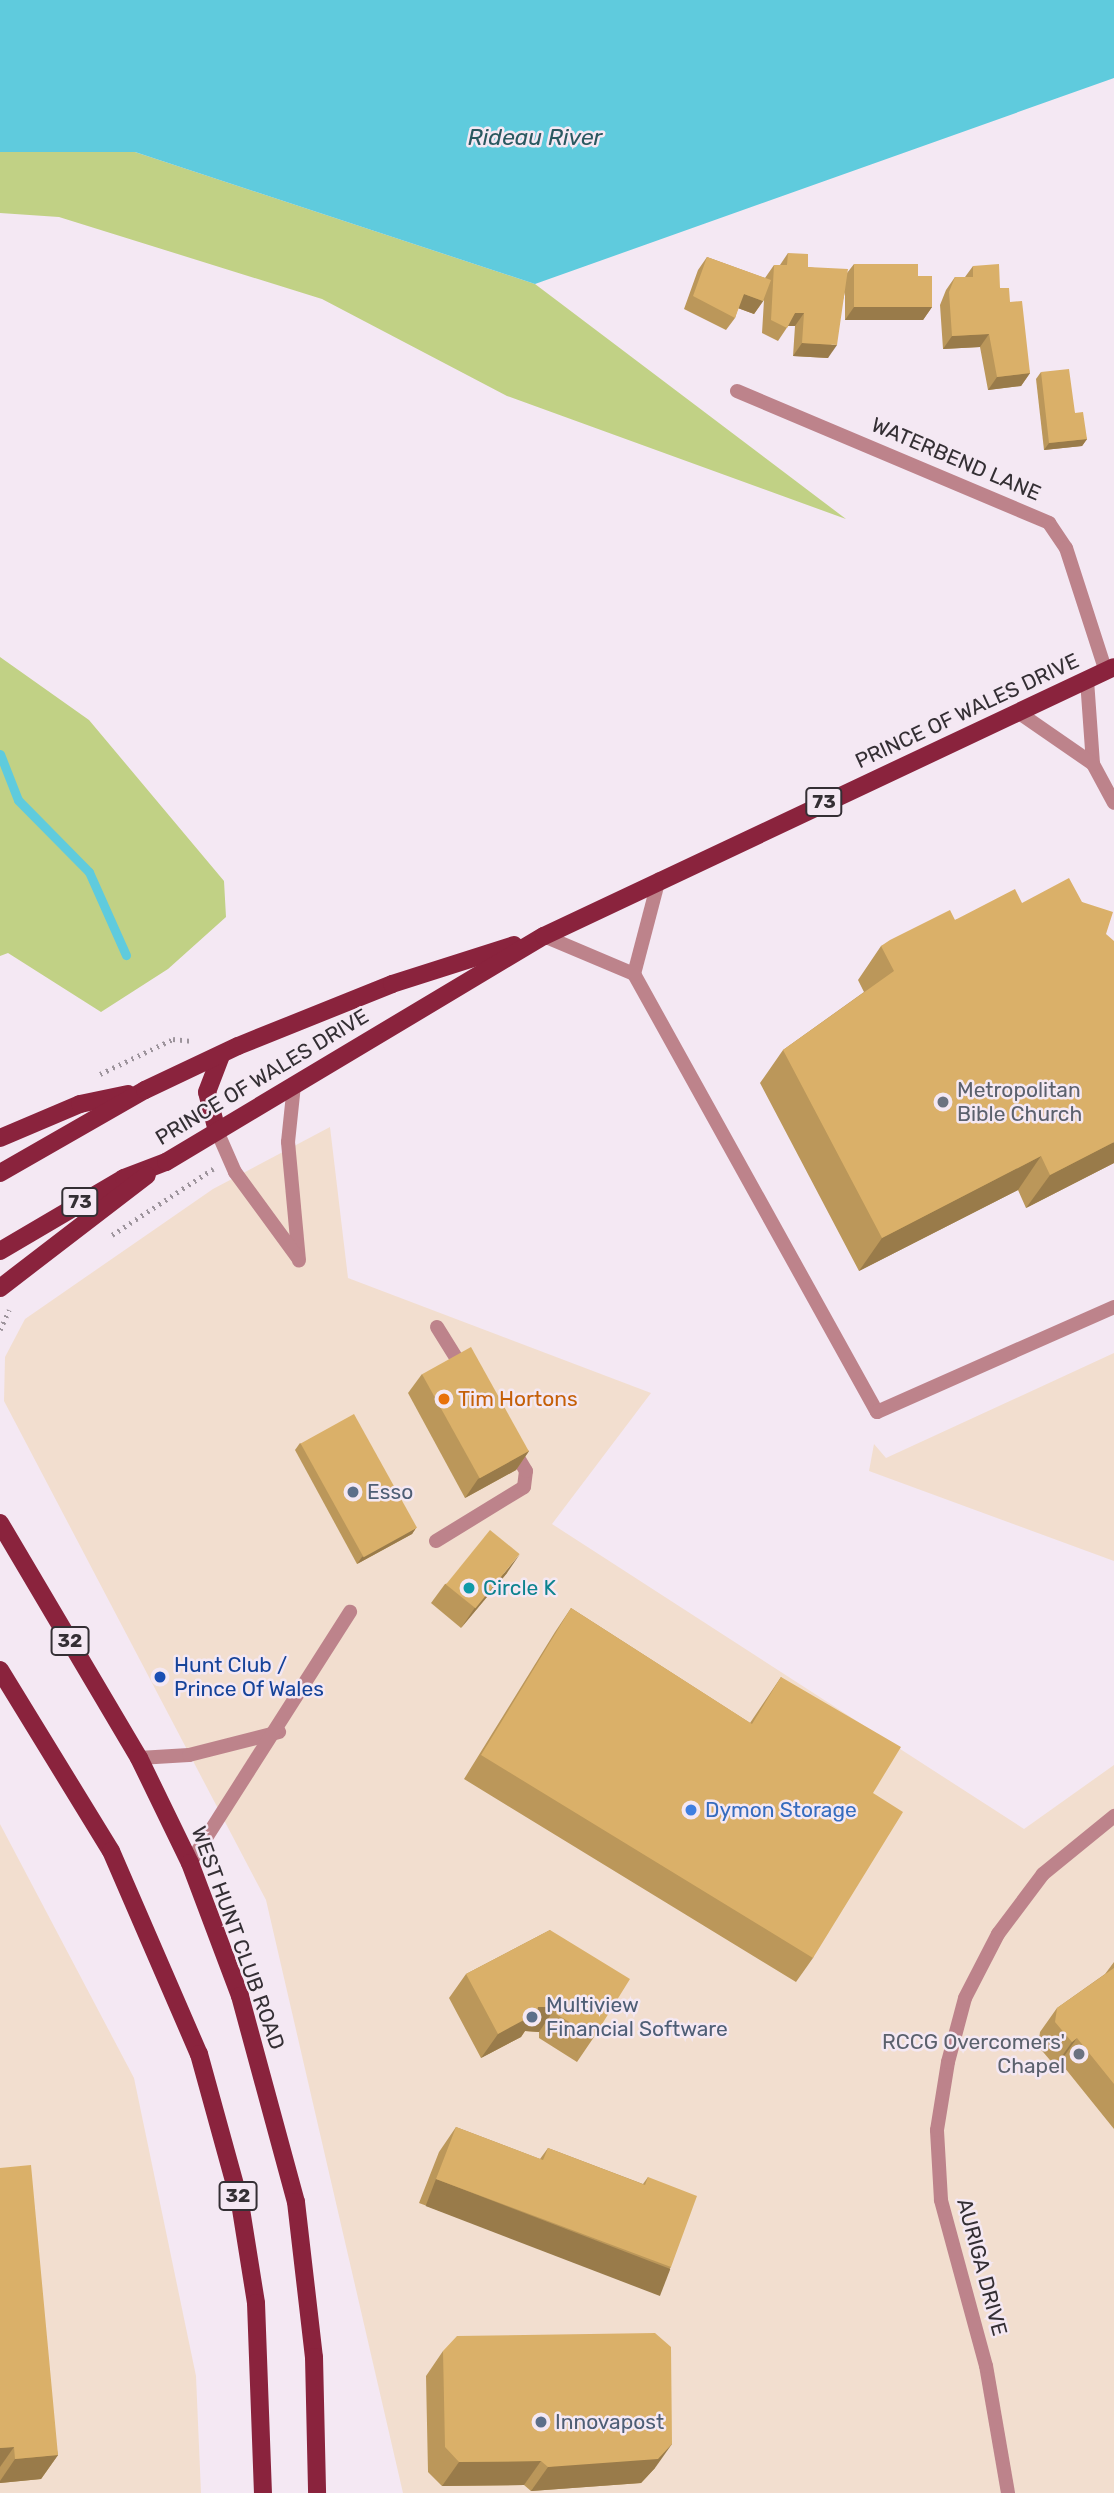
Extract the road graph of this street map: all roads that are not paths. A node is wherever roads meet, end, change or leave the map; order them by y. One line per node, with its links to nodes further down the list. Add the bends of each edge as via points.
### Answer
1 (737, 391): 2 (street, WATERBEND LANE, via 1049,523 1066,548)
2 (1111, 670): 3 (main road, PRINCE OF WALES DRIVE / 73)
3 (1087, 680): 4 (main road, PRINCE OF WALES DRIVE / 73); 5 (street)
4 (1018, 712): 5 (street); 7 (main road, PRINCE OF WALES DRIVE / 73)
5 (1093, 764): 6 (street)
6 (1114, 803)
7 (659, 879): 8 (main road, PRINCE OF WALES DRIVE / 73); 9 (street)
8 (544, 936): 9 (street); 10 (main road, PRINCE OF WALES DRIVE / 73, via 392,984); 11 (main road, PRINCE OF WALES DRIVE / 73)
9 (634, 974): 19 (street, via 877,1412)
10 (224, 1053): 12 (main road, PRINCE OF WALES DRIVE / 73); 13 (main road, via 211,1071 207,1092)
11 (294, 1085): 13 (main road, PRINCE OF WALES DRIVE / 73); 13 (street, via 288,1142 299,1259 228,1159)
12 (145, 1090): 14 (main road, via 80,1104); 16 (main road, PRINCE OF WALES DRIVE / 73)
13 (217, 1131): 15 (main road, PRINCE OF WALES DRIVE / 73)
14 (0, 1138)
15 (166, 1162): 17 (main road, PRINCE OF WALES DRIVE / 73, via 124,1178); 18 (main road)
16 (0, 1172)
17 (0, 1251)
18 (0, 1288)
19 (1114, 1307)
20 (437, 1327): 21 (street)
21 (471, 1382)
22 (499, 1427): 24 (street, via 526,1471 523,1487)
23 (0, 1523): 28 (main road, WEST HUNT CLUB ROAD / 32)
24 (436, 1541)
25 (350, 1612): 27 (street)
26 (0, 1670): 31 (main road, 32, via 111,1851 199,2054 240,2203 256,2303)
27 (279, 1732): 28 (street, via 189,1755); 30 (street)
28 (139, 1758): 30 (main road, WEST HUNT CLUB ROAD / 32)
29 (1114, 1816): 33 (street, AURIGA DRIVE, via 1043,1874 998,1934 965,1998 937,2130 941,2200 986,2365)
30 (190, 1863): 32 (main road, WEST HUNT CLUB ROAD / 32, via 240,1996 296,2202 314,2357)
31 (263, 2493)
32 (317, 2493)
33 (1008, 2493)

